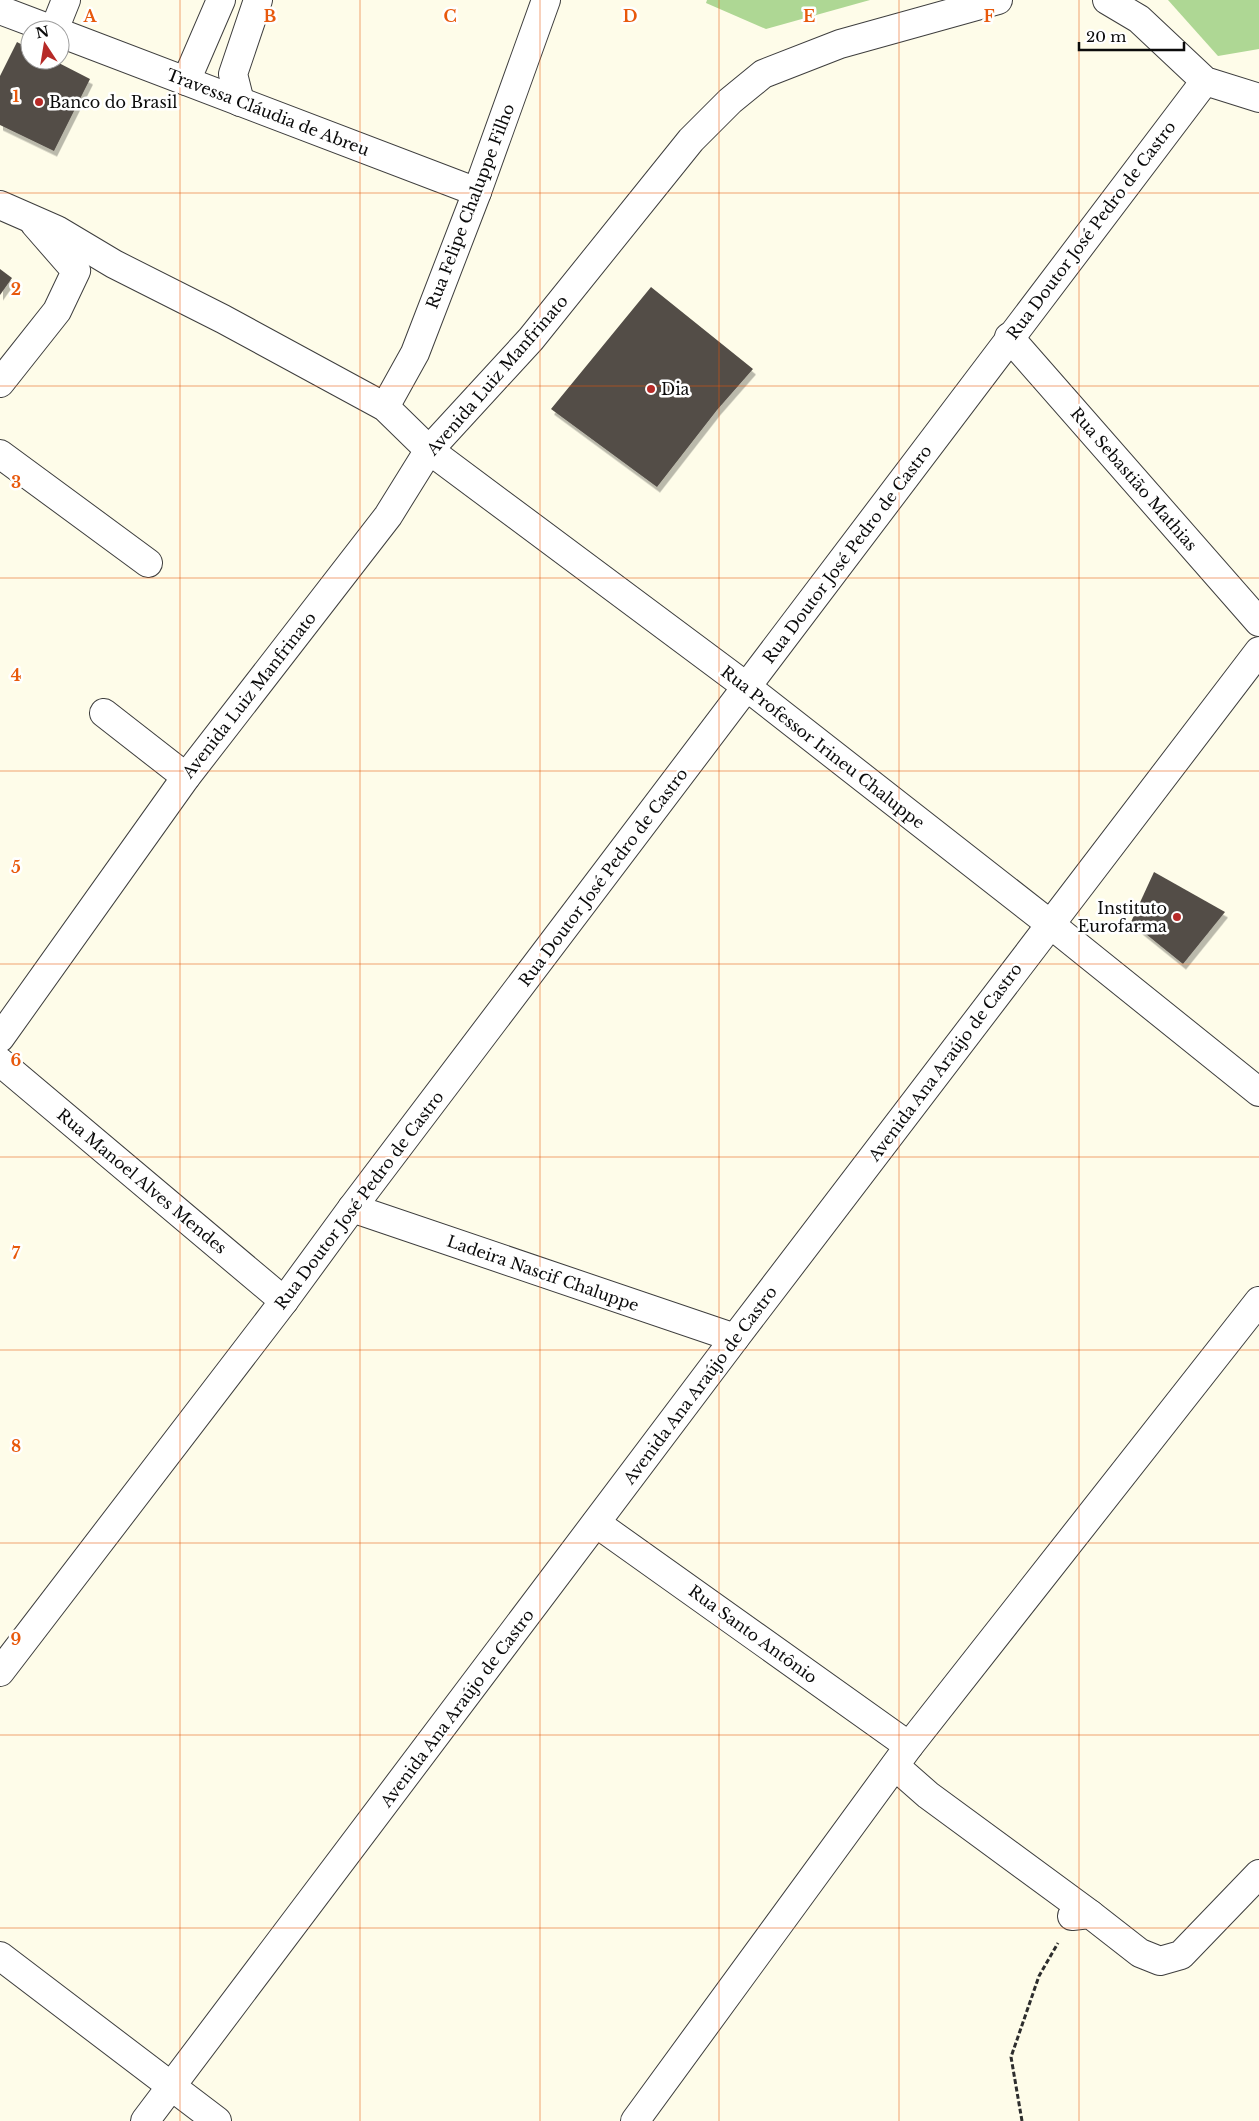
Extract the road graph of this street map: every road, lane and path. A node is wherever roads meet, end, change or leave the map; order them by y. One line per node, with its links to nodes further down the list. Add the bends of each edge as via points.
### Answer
1 (66, 0): 9 (street)
2 (221, 0): 11 (street)
3 (258, 0): 14 (street, via 234,74)
4 (546, 0): 15 (street, Rua Felipe Chaluppe Filho)
5 (998, 0): 21 (street, Avenida Luiz Manfrinato, via 840,44 764,74 730,101 691,140 531,340)
6 (1107, 0): 12 (street, via 1139,19)
7 (0, 10): 8 (street)
8 (27, 20)
9 (58, 20)
10 (70, 36): 11 (street, Travessa Cláudia de Abreu)
11 (186, 81): 14 (street, Travessa Cláudia de Abreu)
12 (1205, 81): 13 (street); 18 (street, Rua Doutor José Pedro de Castro)
13 (1259, 98)
14 (240, 102): 15 (street, Travessa Cláudia de Abreu)
15 (477, 192): 20 (street, Rua Felipe Chaluppe Filho, via 415,353)
16 (0, 205): 17 (street, Rua Professor Irineu Chaluppe)
17 (31, 219): 19 (street, via 76,271 57,311); 20 (street, Rua Professor Irineu Chaluppe, via 57,230 114,264)
18 (1009, 337): 24 (street, Rua Sebastião Mathias); 26 (street, Rua Doutor José Pedro de Castro)
19 (0, 384)
20 (384, 407): 21 (street, Rua Professor Irineu Chaluppe)
21 (429, 450): 26 (street, Rua Professor Irineu Chaluppe); 28 (street, Avenida Luiz Manfrinato, via 388,516)
22 (0, 454): 23 (street)
23 (148, 563)
24 (1259, 622)
25 (1259, 651): 29 (street, Avenida Ana Araújo de Castro)
26 (747, 687): 29 (street, Rua Professor Irineu Chaluppe); 33 (street, Rua Doutor José Pedro de Castro)
27 (104, 713): 28 (street)
28 (186, 777): 30 (street, Avenida Luiz Manfrinato)
29 (1050, 924): 32 (street, Rua Professor Irineu Chaluppe); 36 (street, Avenida Ana Araújo de Castro)
30 (0, 1038)
31 (0, 1062): 34 (street, Rua Manoel Alves Mendes)
32 (1259, 1092)
33 (352, 1208): 34 (street, Rua Doutor José Pedro de Castro); 36 (street, Ladeira Nascif Chaluppe)
34 (284, 1301): 38 (street, Rua Doutor José Pedro de Castro)
35 (1259, 1301): 39 (street)
36 (735, 1338): 37 (street, Avenida Ana Araújo de Castro)
37 (596, 1523): 39 (street, Rua Santo Antônio); 43 (street, Avenida Ana Araújo de Castro)
38 (0, 1672)
39 (902, 1756): 41 (street, Rua Santo Antônio, via 928,1795); 46 (street)
40 (1259, 1874): 41 (street, Rua Santo Antônio, via 1181,1955 1160,1961 1140,1953)
41 (1081, 1915): 47 (path, via 1040,1976 1011,2057)
42 (0, 1956): 43 (street)
43 (171, 2087): 44 (street, Avenida Ana Araújo de Castro); 45 (street)
44 (145, 2121)
45 (217, 2121)
46 (635, 2121)
47 (1022, 2121)

